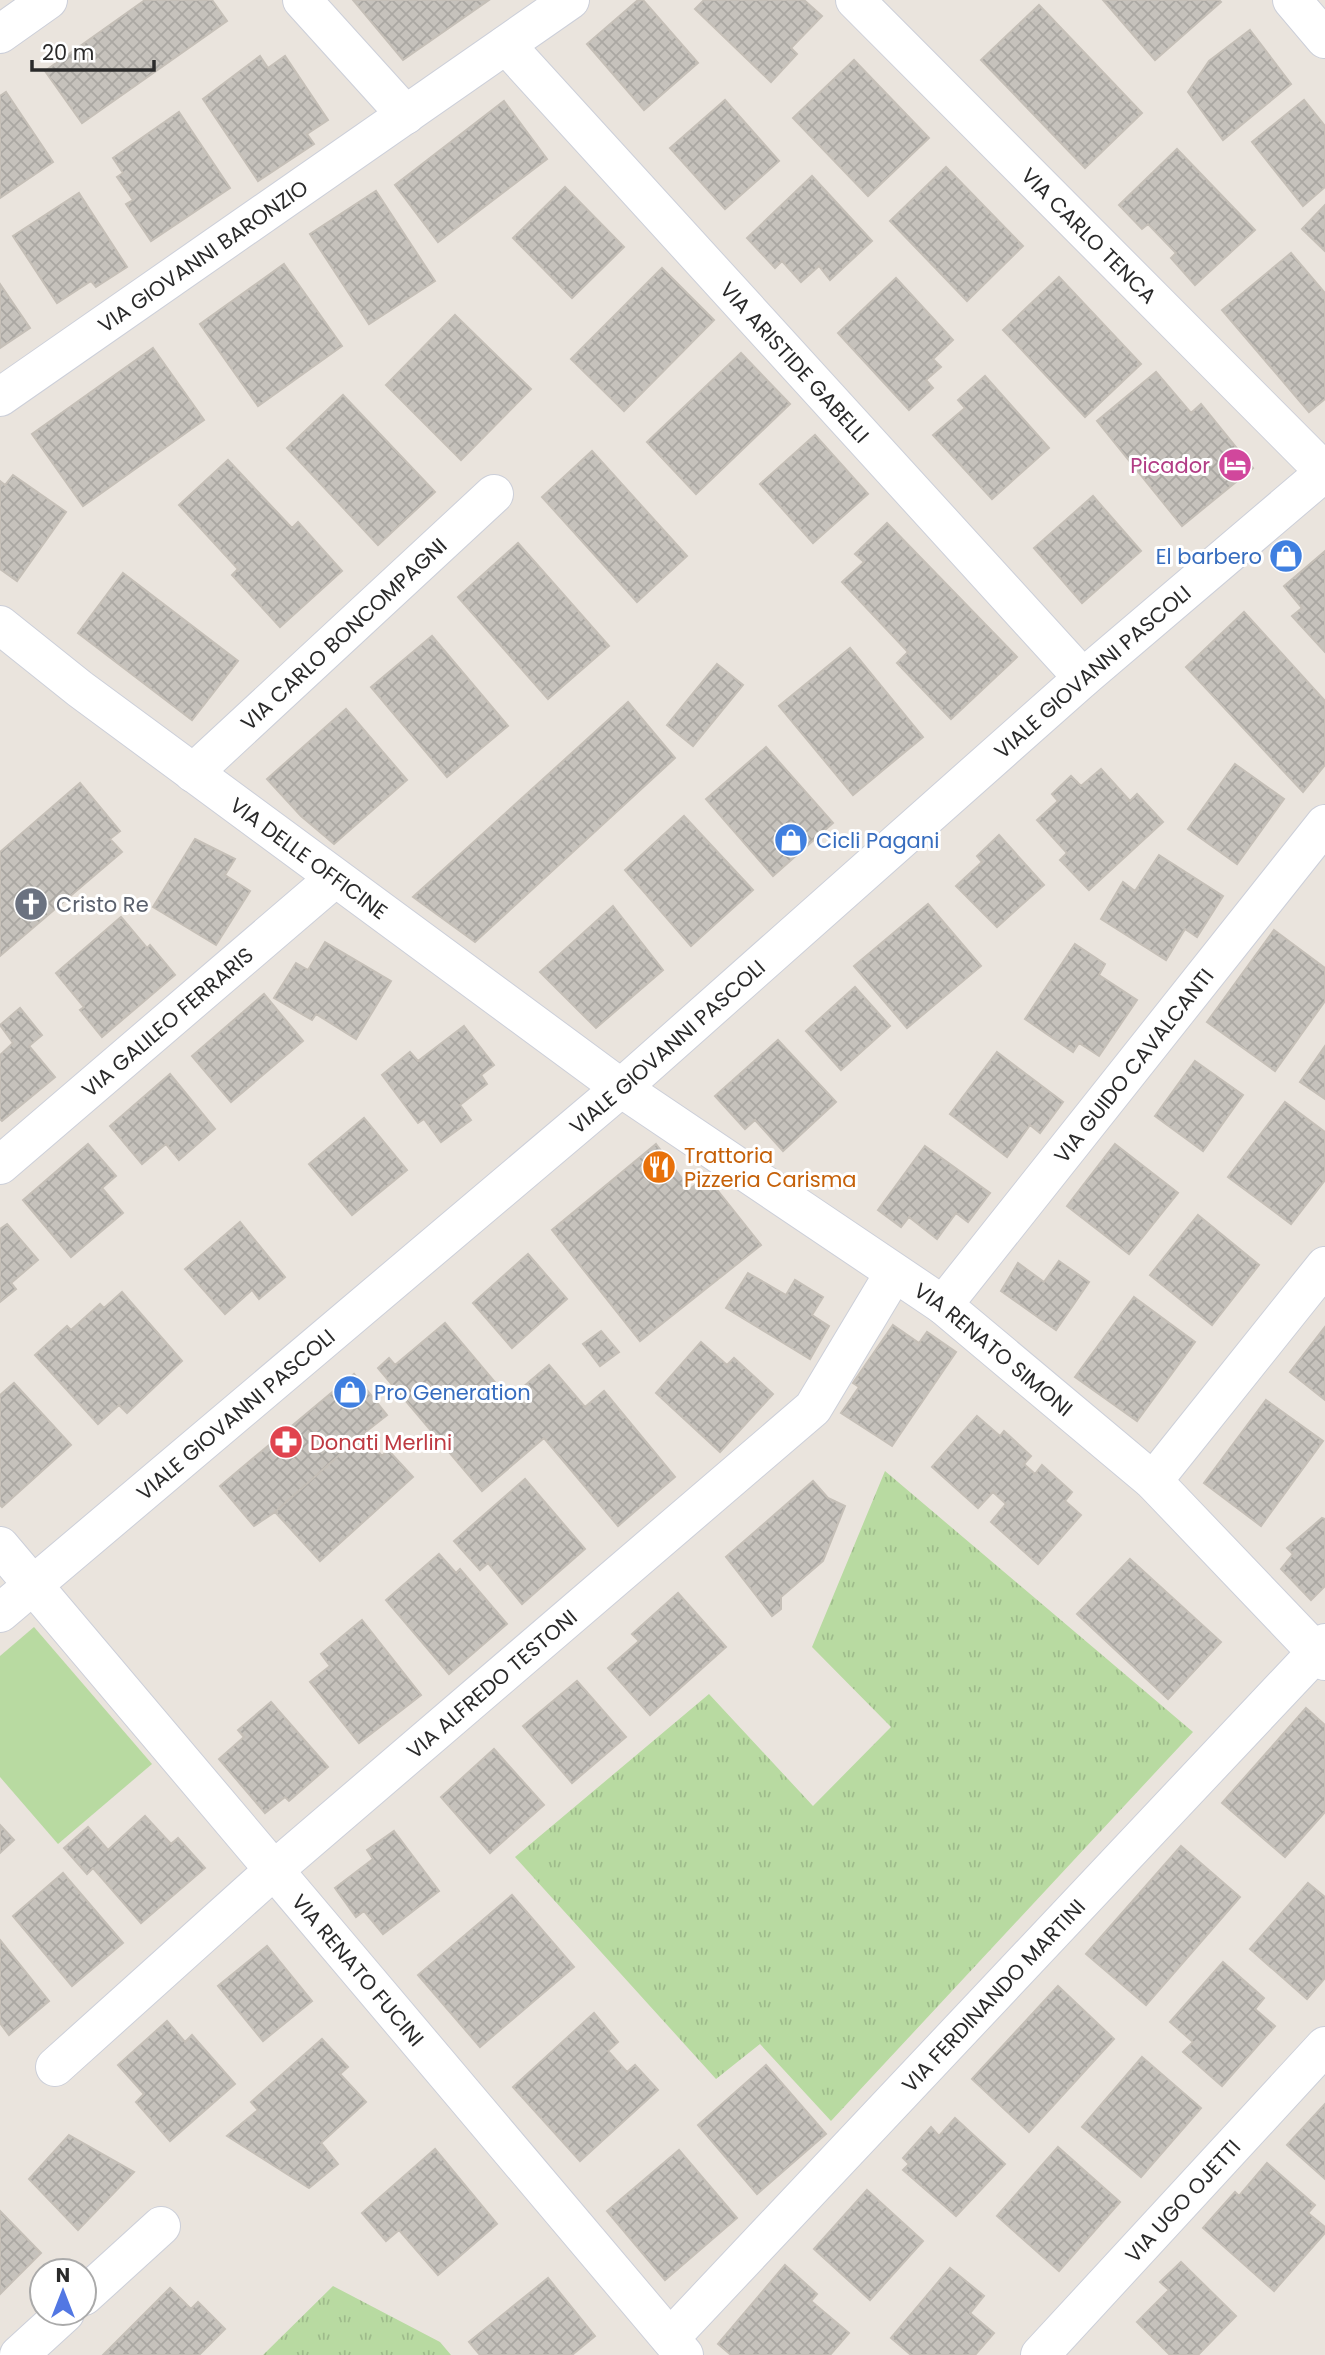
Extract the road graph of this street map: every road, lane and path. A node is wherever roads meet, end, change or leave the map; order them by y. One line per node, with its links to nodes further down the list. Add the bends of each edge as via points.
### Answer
1 (48, 0): 6 (street)
2 (302, 0): 9 (street)
3 (570, 0): 8 (street, VIA GIOVANNI BARONZIO)
4 (856, 0): 11 (street, VIA CARLO TENCA)
5 (1292, 0): 7 (street)
6 (0, 34)
7 (1325, 39)
8 (506, 45): 9 (street, VIA GIOVANNI BARONZIO); 14 (street, VIA ARISTIDE GABELLI)
9 (406, 115): 10 (street, VIA GIOVANNI BARONZIO)
10 (0, 397)
11 (1325, 472): 14 (street, VIALE GIOVANNI PASCOLI)
12 (494, 494): 15 (street, VIA CARLO BONCOMPAGNI)
13 (0, 625): 15 (street, VIA DELLE OFFICINE)
14 (1083, 678): 18 (street, VIALE GIOVANNI PASCOLI)
15 (193, 773): 17 (street, VIA DELLE OFFICINE)
16 (1325, 824): 22 (street, VIA GUIDO CAVALCANTI)
17 (335, 878): 18 (street, VIA DELLE OFFICINE); 19 (street, VIA GALILEO FERRARIS)
18 (621, 1088): 21 (street, VIA RENATO SIMONI); 25 (street, VIALE GIOVANNI PASCOLI)
19 (0, 1165)
20 (1325, 1266): 23 (street)
21 (894, 1273): 22 (street, VIA RENATO SIMONI); 28 (street, VIA ALFREDO TESTONI, via 813,1408)
22 (943, 1306): 23 (street, VIA RENATO SIMONI)
23 (1153, 1481): 27 (street, VIA RENATO SIMONI)
24 (0, 1546): 25 (street, VIA RENATO FUCINI)
25 (33, 1585): 26 (street, VIALE GIOVANNI PASCOLI); 28 (street, VIA RENATO FUCINI)
26 (0, 1613)
27 (1322, 1652): 34 (street, VIA FERDINANDO MARTINI)
28 (274, 1870): 30 (street, VIA ALFREDO TESTONI); 34 (street, VIA RENATO FUCINI)
29 (1325, 2046): 36 (street, VIA UGO OJETTI)
30 (55, 2067)
31 (161, 2226): 32 (street)
32 (98, 2283)
33 (50, 2327): 35 (street)
34 (677, 2347)
35 (19, 2355)
36 (1040, 2355)

